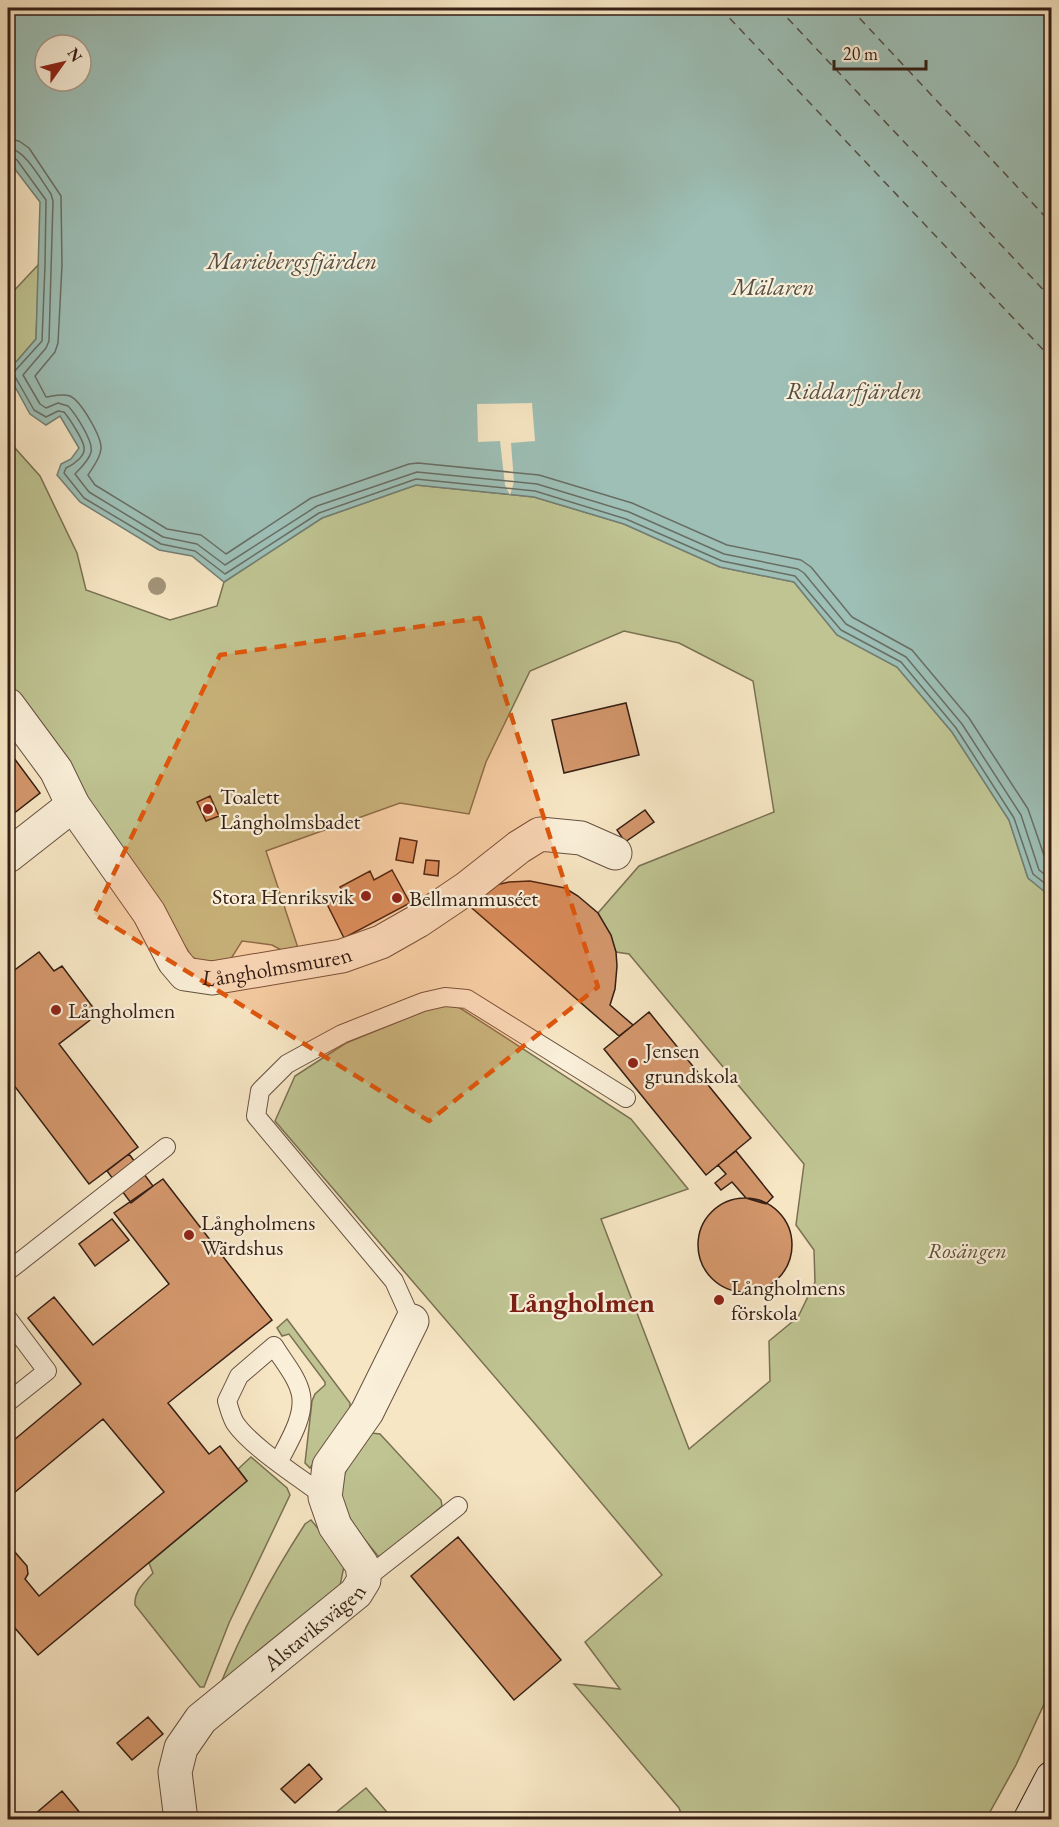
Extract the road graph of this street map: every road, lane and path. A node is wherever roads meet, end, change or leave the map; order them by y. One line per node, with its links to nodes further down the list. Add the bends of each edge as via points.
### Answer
1 (8, 705): 2 (street, Långholmsmuren, via 56,770)
2 (73, 805): 3 (street, Långholmsmuren, via 149,913 174,961 185,974 212,978 342,956 381,942 418,921 540,834 580,837); 4 (street)
3 (615, 853)
4 (8, 856)
5 (626, 1098): 9 (lane, via 467,999 445,997 342,1035 287,1064 260,1091 256,1116 394,1281)
6 (166, 1147): 7 (lane)
7 (8, 1271)
8 (8, 1320): 10 (lane, via 47,1371)
9 (412, 1321): 12 (street, Alstaviksvägen, via 367,1412 329,1466)
10 (8, 1402)
11 (279, 1461): 11 (lane, via 299,1415 301,1396 274,1346 239,1376 227,1401 234,1421 247,1437); 12 (lane)
12 (325, 1497): 14 (street, Alstaviksvägen, via 335,1526 362,1565)
13 (458, 1506): 14 (lane)
14 (364, 1580): 16 (street, Alstaviksvägen, via 356,1593 201,1719 181,1748 175,1772)
15 (1052, 1778): 17 (street)
16 (181, 1820)
17 (1030, 1820)

